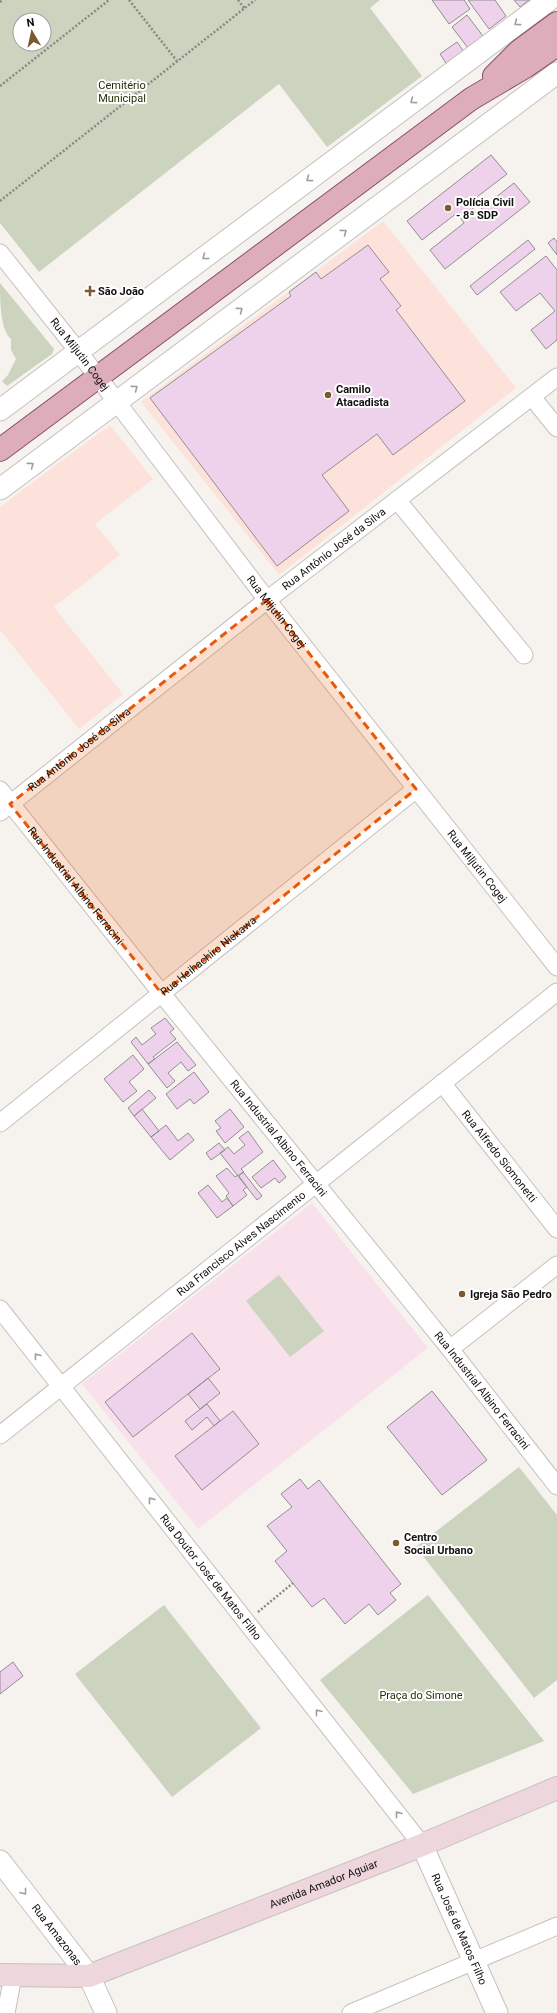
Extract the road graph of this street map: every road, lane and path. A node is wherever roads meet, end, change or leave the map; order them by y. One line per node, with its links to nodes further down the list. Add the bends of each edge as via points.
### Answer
1 (3, 0): 7 (path)
2 (109, 0): 14 (path)
3 (129, 0): 12 (path)
4 (238, 0): 8 (path)
5 (256, 0): 8 (path)
6 (549, 0): 18 (street, one-way to 18)
7 (0, 2)
8 (245, 9): 12 (path)
9 (557, 23): 15 (main road, via 519,51)
10 (557, 45): 11 (main road)
11 (547, 58): 15 (main road)
12 (177, 62): 16 (path)
13 (557, 73): 22 (street, one-way to 13)
14 (0, 86)
15 (470, 99): 19 (main road)
16 (0, 201)
17 (0, 253): 18 (street, Rua Miljutin Cogej)
18 (78, 351): 19 (street, Rua Miljutin Cogej); 23 (street)
19 (98, 377): 22 (street, Rua Miljutin Cogej); 25 (main road)
20 (557, 377): 21 (street, Rua Antônio José da Silva)
21 (532, 397): 24 (street); 27 (street, Rua Antônio José da Silva)
22 (117, 402): 26 (street, one-way to 22); 28 (street, Rua Miljutin Cogej)
23 (0, 410)
24 (557, 428)
25 (0, 450)
26 (0, 489)
27 (397, 500): 28 (street, Rua Antônio José da Silva); 29 (street)
28 (267, 600): 30 (street, Rua Miljutin Cogej); 32 (street, Rua Antônio José da Silva)
29 (524, 654)
30 (416, 789): 33 (street, Rua Miljutin Cogej); 35 (street, Rua Heihachiro Niekawa)
31 (0, 790): 32 (street, Rua Industrial Albino Ferracini)
32 (5, 808): 35 (street, Rua Industrial Albino Ferracini)
33 (557, 967)
34 (557, 992): 36 (street, Rua Francisco Alves Nascimento)
35 (162, 994): 37 (street, Rua Heihachiro Niekawa); 38 (street, Rua Industrial Albino Ferracini)
36 (442, 1083): 38 (street, Rua Francisco Alves Nascimento); 39 (street, Rua Alfredo Siomonetti)
37 (0, 1123)
38 (316, 1183): 42 (street, Rua Industrial Albino Ferracini); 43 (street, Rua Francisco Alves Nascimento)
39 (557, 1229)
40 (557, 1265): 42 (street)
41 (0, 1309): 43 (street, Rua Doutor José de Matos Filho, one-way to 41)
42 (450, 1349): 45 (street, Rua Industrial Albino Ferracini)
43 (61, 1386): 44 (street, Rua Francisco Alves Nascimento); 47 (street, Rua Doutor José de Matos Filho, one-way to 43)
44 (0, 1435)
45 (557, 1486)
46 (293, 1584): 47 (path)
47 (247, 1621): 49 (street, Rua Doutor José de Matos Filho, one-way to 47)
48 (557, 1788): 49 (main road, Avenida Amador Aguiar)
49 (422, 1845): 52 (street, Rua José de Matos Filho); 54 (main road, Avenida Amador Aguiar)
50 (0, 1861): 54 (street, Rua Amazonas, one-way to 54)
51 (557, 1926): 52 (street)
52 (475, 1961): 57 (street); 58 (street, Rua José de Matos Filho)
53 (7, 1976): 54 (main road); 55 (street)
54 (89, 1976): 56 (street, Rua Amazonas)
55 (6, 2013)
56 (106, 2013)
57 (351, 2013)
58 (497, 2013)

